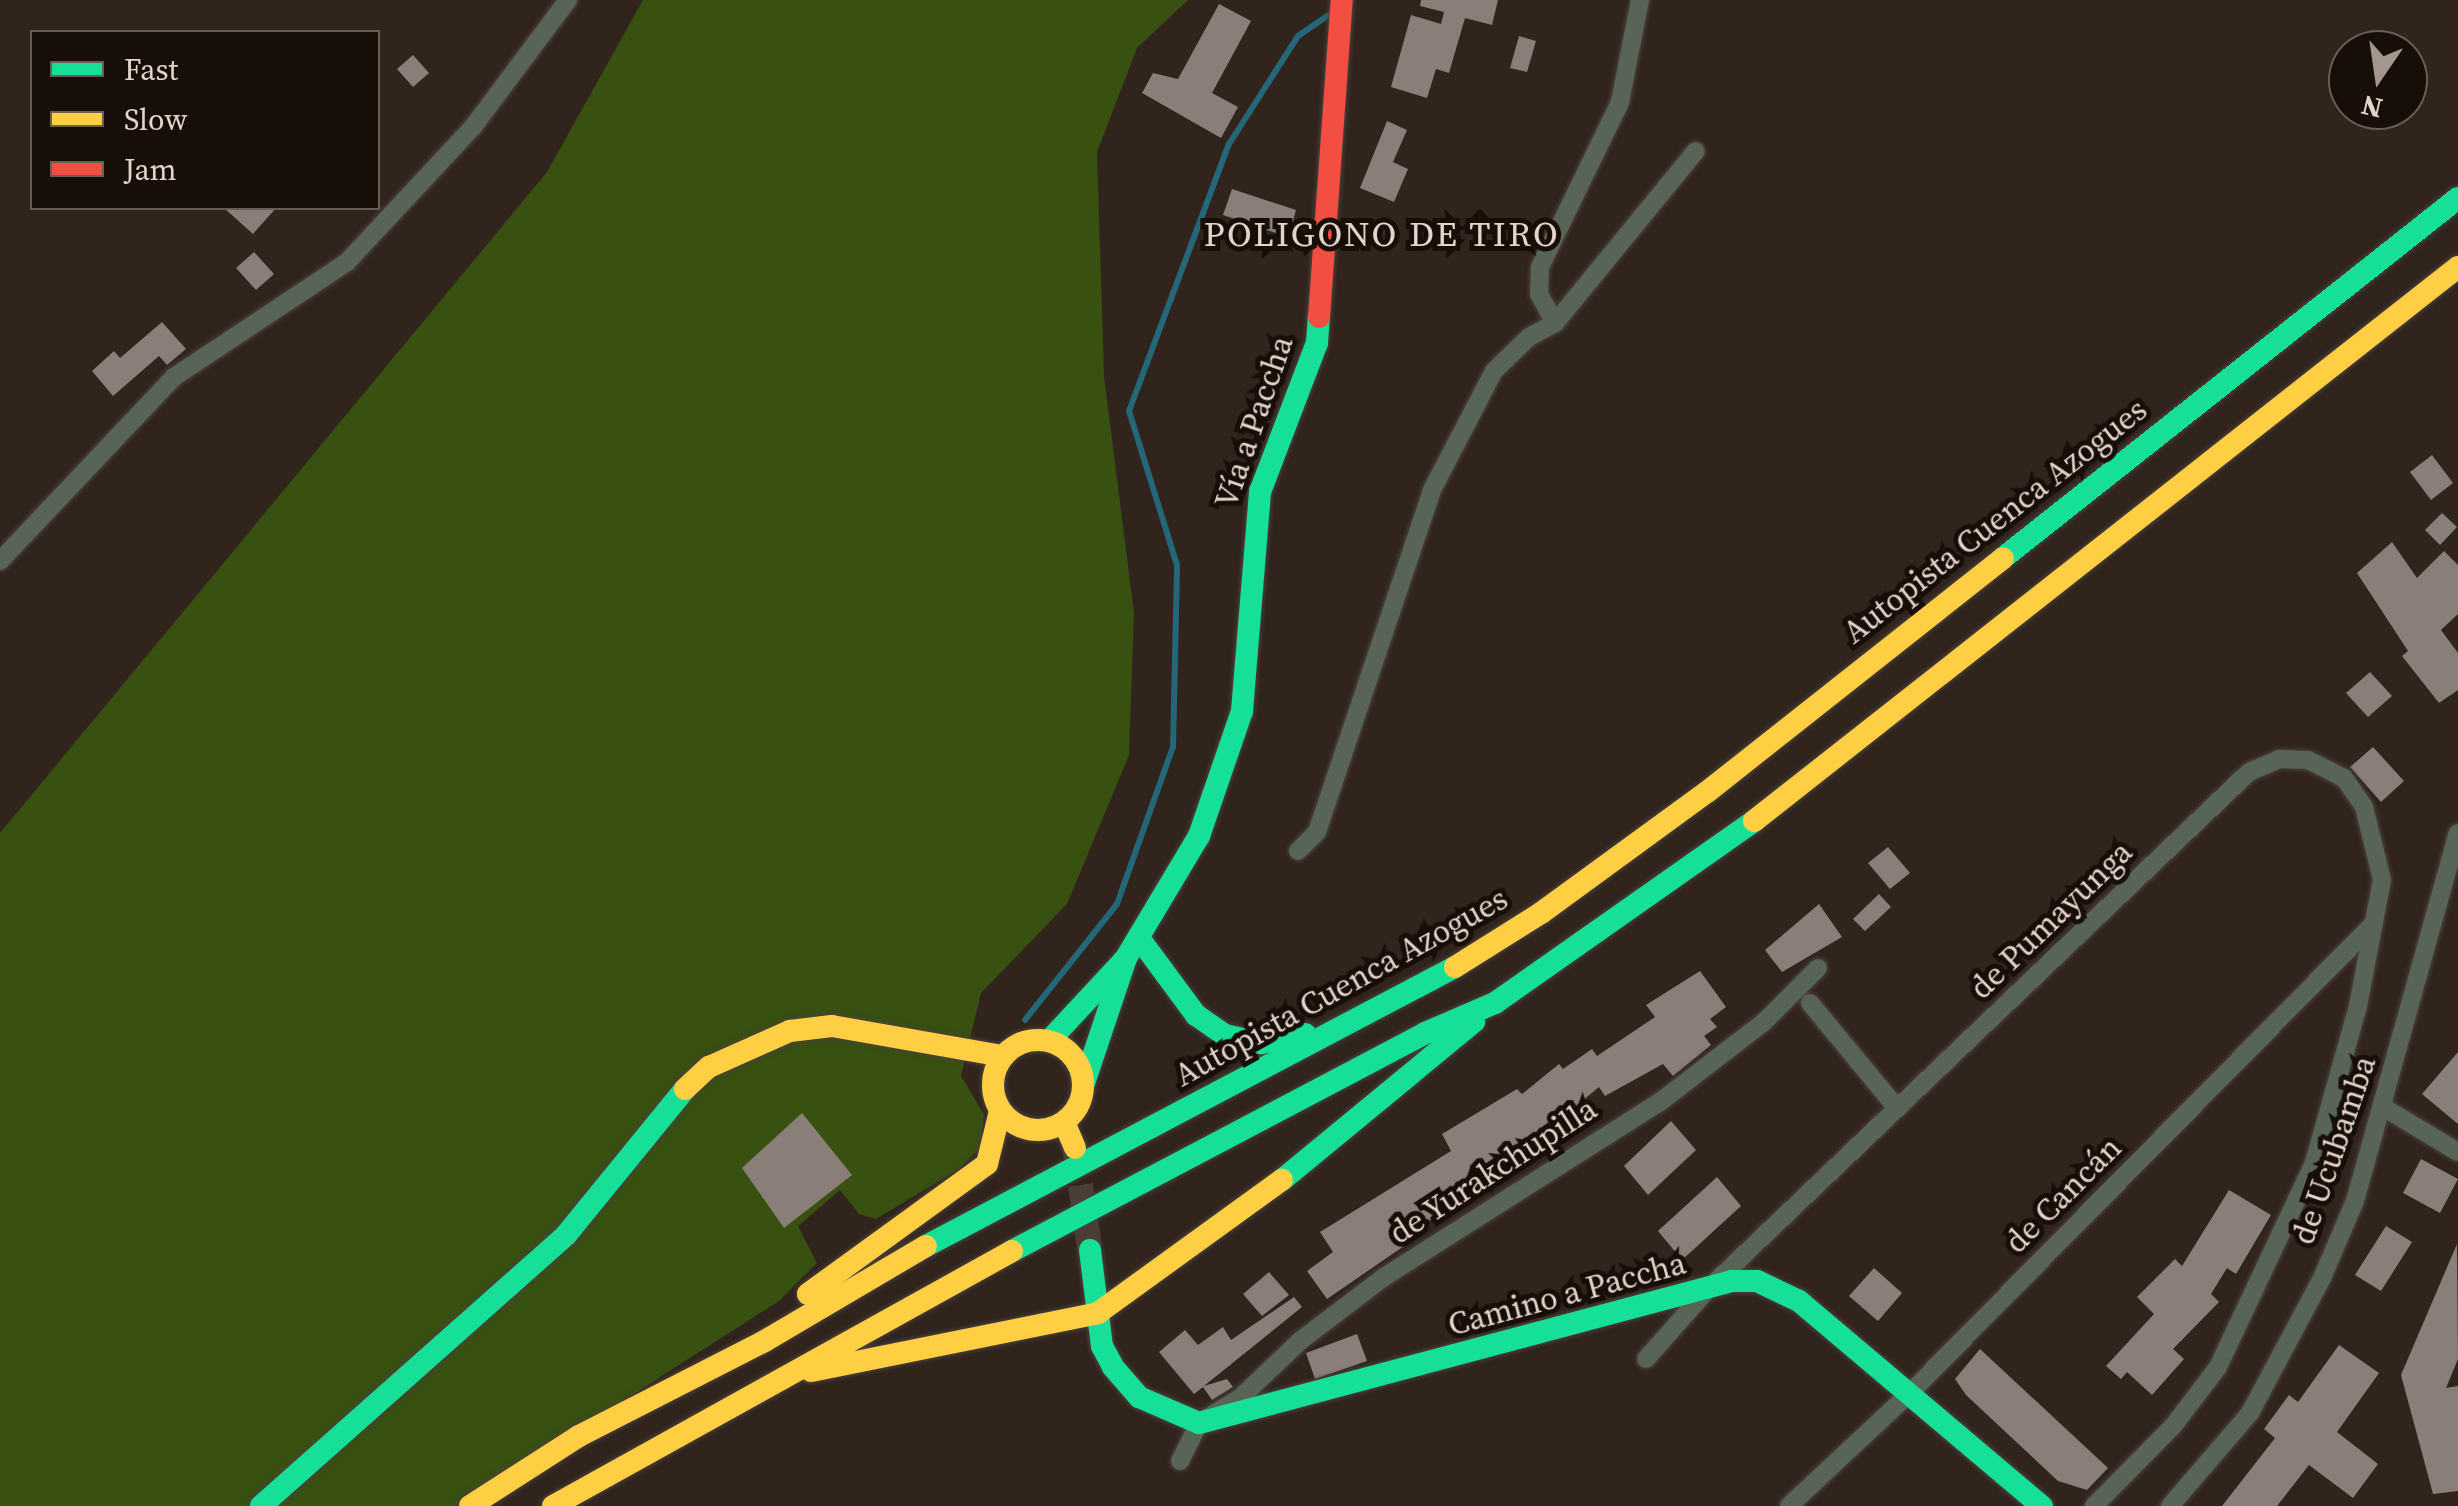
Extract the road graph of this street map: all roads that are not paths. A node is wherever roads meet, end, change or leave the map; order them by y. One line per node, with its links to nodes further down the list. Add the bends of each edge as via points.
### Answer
1 (568, 0): 8 (street, via 473,128 347,262 174,377)
2 (1640, 0): 7 (street, via 1620,102 1540,267 1539,294)
3 (1342, 8): 12 (main road, Vía a Paccha, via 1317,343 1257,505 1242,711 1199,836)
4 (1696, 152): 7 (street)
5 (2458, 198): 17 (main road, Autopista Cuenca Azogues, via 1657,830 1542,913)
6 (2458, 267): 15 (main road, via 1781,802)
7 (1555, 323): 10 (street, via 1528,337 1494,371 1432,490 1317,832)
8 (0, 561)
9 (2458, 833): 21 (street, de Ucubamba)
10 (1298, 852)
11 (2374, 923): 22 (street, de Pumayunga, via 2382,880 2364,808 2344,778 2308,760 2280,759 2250,772); 33 (street, de Cancán); 41 (street, de Pumayunga, via 2314,1163 2267,1273 2218,1367 2174,1425)
12 (1139, 938): 13 (main road, Vía a Paccha); 17 (main road, via 1196,1014 1225,1036 1280,1042)
13 (1126, 958): 18 (main road, Vía a Paccha); 20 (main road, Vía a Paccha)
14 (1818, 968): 34 (street, de Yurakchupilla, via 1765,1021 1660,1102 1384,1277 1300,1341 1240,1398)
15 (1495, 1003): 29 (main road, via 1319,1154); 32 (main road, via 1426,1033)
16 (1810, 1003): 22 (street)
17 (1378, 1009): 31 (main road, Autopista Cuenca Azogues, via 963,1224)
18 (1049, 1041): 19 (main road, via 1023,1042); 20 (main road, via 1074,1058)
19 (1002, 1056): 23 (main road, via 992,1083); 36 (main road, via 832,1026 790,1030 708,1067 660,1112 566,1235)
20 (1084, 1086): 24 (main road)
21 (2383, 1107): 26 (street); 42 (street, de Ucubamba, via 2354,1201 2295,1329 2250,1413)
22 (1897, 1108): 28 (street, de Pumayunga)
23 (1000, 1111): 24 (main road, via 1023,1128); 31 (main road, via 988,1164)
24 (1064, 1122): 25 (main road)
25 (1075, 1148)
26 (2458, 1152)
27 (1090, 1250): 29 (main road)
28 (1708, 1288): 30 (street, de Pumayunga); 33 (main road, Camino a Paccha, via 1758,1281 1799,1301); 34 (main road, Camino a Paccha, via 1236,1418)
29 (1098, 1313): 32 (main road); 34 (main road, via 1102,1346 1138,1396)
30 (1646, 1360)
31 (720, 1361): 37 (main road, Autopista Cuenca Azogues, via 579,1436)
32 (786, 1376): 38 (main road)
33 (1911, 1392): 39 (street, de Cancán); 40 (main road, Camino a Paccha)
34 (1200, 1422): 35 (street)
35 (1180, 1460)
36 (261, 1506)
37 (470, 1506)
38 (553, 1506)
39 (1789, 1506)
40 (2042, 1506)
41 (2094, 1506)
42 (2170, 1506)

